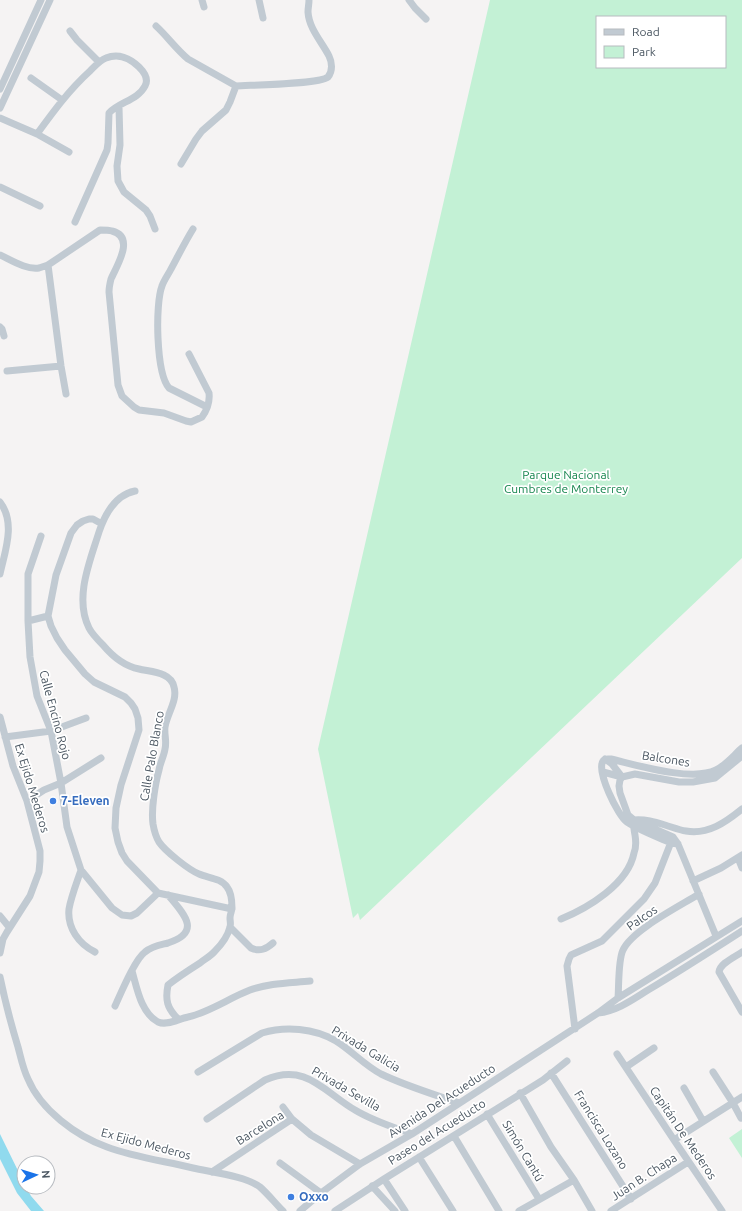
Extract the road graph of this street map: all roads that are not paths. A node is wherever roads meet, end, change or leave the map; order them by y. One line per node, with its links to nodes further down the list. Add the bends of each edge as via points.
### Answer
1 (41, 0): 13 (street)
2 (50, 0): 16 (street)
3 (259, 0): 6 (street)
4 (309, 0): 12 (street, via 310,23 332,64 328,76 296,83)
5 (409, 0): 7 (street)
6 (263, 18)
7 (426, 19)
8 (156, 26): 12 (street, via 182,54)
9 (70, 31): 10 (street)
10 (99, 62): 14 (street); 15 (street, via 115,56 124,57 133,61 146,78 147,82 142,91)
11 (31, 78): 14 (street)
12 (236, 86): 20 (street, via 226,110 196,138)
13 (0, 89)
14 (62, 100): 18 (street)
15 (118, 107): 23 (street, via 109,113 107,150); 24 (street, via 118,181 124,192 146,210)
16 (0, 108)
17 (0, 118): 18 (street)
18 (37, 134): 19 (street)
19 (69, 152)
20 (181, 164)
21 (0, 187): 22 (street)
22 (40, 206)
23 (75, 222)
24 (155, 229)
25 (193, 229): 34 (street, via 162,286 157,330 166,384 169,388)
26 (0, 254): 27 (street, via 27,266 39,268)
27 (48, 265): 31 (street); 34 (street, via 100,230 118,234 122,238 123,250 109,292 120,392 139,410 164,412 191,422 202,417)
28 (0, 327): 29 (street)
29 (4, 336)
30 (189, 354): 34 (street, via 209,393)
31 (61, 366): 32 (street); 33 (street)
32 (7, 371)
33 (66, 394)
34 (207, 407)
35 (135, 491): 37 (street, via 122,495 110,508)
36 (0, 502): 39 (street, via 6,513 9,532)
37 (102, 524): 40 (street, via 88,519 77,525 71,533 56,575); 64 (street, Calle Palo Blanco, via 84,580 83,604 89,629 112,656 121,662 163,675 174,685 175,692 165,727 165,750 154,794 155,834 165,848 189,868 224,883 231,895)
38 (41, 536): 41 (street, Calle Encino Rojo, via 28,574)
39 (0, 574)
40 (48, 616): 41 (street); 61 (street, via 57,638 85,674 98,684 125,697 135,709 139,730 121,785 115,828 127,861)
41 (28, 621): 44 (street, Calle Encino Rojo, via 30,657 37,696)
42 (0, 717): 45 (street, Ex Ejido Mederos)
43 (86, 718): 44 (street)
44 (51, 731): 45 (street); 52 (street, Calle Encino Rojo)
45 (5, 737): 53 (street, Ex Ejido Mederos, via 13,766)
46 (742, 748): 49 (street, Balcones, via 716,770 697,774 659,770 611,759)
47 (742, 756): 51 (street, Balcones, via 715,778 706,780 679,782 635,774)
48 (101, 758): 52 (street)
49 (604, 760): 50 (street); 51 (street, via 612,764)
50 (602, 772): 51 (street, Balcones); 55 (street, via 617,810 622,817)
51 (622, 776): 55 (street, via 620,793 626,812)
52 (61, 782): 53 (street); 59 (street, Calle Encino Rojo, via 67,827)
53 (28, 802): 70 (street, Ex Ejido Mederos, via 40,851 39,872 30,896)
54 (742, 809): 55 (street, via 714,828 704,831 685,831 643,820)
55 (634, 823): 56 (street); 66 (street, via 634,855 628,869 596,900)
56 (674, 842): 60 (street); 85 (street, via 655,883 644,899 602,941 571,955 567,966)
57 (740, 856): 58 (street); 60 (street)
58 (742, 868)
59 (81, 870): 61 (street, Calle Encino Rojo, via 112,908 122,916 137,913); 74 (street, via 69,909 69,918 81,943)
60 (693, 881): 62 (street)
61 (158, 893): 63 (street)
62 (699, 894): 72 (street); 80 (street, Palcos, via 629,940 622,950)
63 (168, 895): 64 (street); 77 (street, via 187,920 187,930 176,940 144,952)
64 (232, 909): 69 (street)
65 (0, 916): 70 (street)
66 (561, 919)
67 (742, 921): 72 (street, Avenida Del Acueducto)
68 (0, 923): 70 (street)
69 (230, 927): 73 (street, via 251,948 263,950); 84 (street, via 214,952 168,985 166,999 171,1012)
70 (8, 930): 76 (street, Ex Ejido Mederos)
71 (742, 932): 83 (street, Avenida Del Acueducto, via 616,1009)
72 (716, 936): 80 (street, Avenida Del Acueducto)
73 (273, 943)
74 (95, 952)
75 (742, 952): 82 (street, via 722,965 719,972)
76 (0, 953)
77 (132, 971): 81 (street); 84 (street, via 143,1005 153,1019 164,1024)
78 (0, 977): 111 (street, Ex Ejido Mederos, via 8,1016 28,1080 41,1100 56,1116 74,1130 108,1147)
79 (310, 980): 84 (street, via 249,990 199,1014)
80 (618, 998): 83 (street, Avenida Del Acueducto)
81 (114, 1006)
82 (742, 1012)
83 (598, 1013): 85 (street, Avenida Del Acueducto)
84 (178, 1019)
85 (575, 1028): 97 (street, Avenida Del Acueducto)
86 (654, 1048): 89 (street)
87 (617, 1054): 89 (street, Capitán De Mederos)
88 (567, 1061): 92 (street, Paseo del Acueducto)
89 (626, 1066): 106 (street, Capitán De Mederos)
90 (198, 1072): 97 (street, Privada Galicia, via 262,1033 284,1029 299,1030 326,1036 380,1073)
91 (713, 1072): 96 (street)
92 (552, 1073): 94 (street, Paseo del Acueducto); 117 (street, Francisca Lozano)
93 (684, 1088): 103 (street)
94 (520, 1093): 99 (street, Paseo del Acueducto); 113 (street, via 551,1147)
95 (742, 1097): 96 (street)
96 (733, 1103): 100 (street); 103 (street)
97 (459, 1104): 104 (street, Avenida Del Acueducto)
98 (283, 1107): 102 (street)
99 (488, 1114): 105 (street, Paseo del Acueducto); 116 (street, Simón Cantú)
100 (741, 1118)
101 (207, 1119): 104 (street, Privada Sevilla, via 266,1080 280,1075 295,1074 314,1081 356,1111)
102 (292, 1119): 110 (street, Barcelona, via 311,1135); 111 (street, Barcelona)
103 (703, 1121): 106 (street)
104 (412, 1134): 110 (street, Avenida Del Acueducto)
105 (454, 1136): 107 (street, Paseo del Acueducto); 124 (street)
106 (674, 1140): 108 (street, Capitán De Mederos)
107 (419, 1157): 112 (street, Paseo del Acueducto); 123 (street)
108 (688, 1162): 117 (street, Juan B. Chapa); 128 (street, Capitán De Mederos)
109 (280, 1163): 115 (street)
110 (360, 1164): 115 (street, Avenida Del Acueducto)
111 (212, 1172): 118 (street, Ex Ejido Mederos, via 255,1184)
112 (384, 1179): 114 (street, Paseo del Acueducto); 122 (street)
113 (574, 1180): 116 (street); 126 (street)
114 (372, 1186): 120 (street, Paseo del Acueducto); 121 (street)
115 (321, 1193): 119 (street, Avenida Del Acueducto)
116 (539, 1199): 125 (street)
117 (631, 1199): 127 (street, Juan B. Chapa)
118 (283, 1211)
119 (300, 1211)
120 (337, 1211)
121 (395, 1211)
122 (405, 1211)
123 (453, 1211)
124 (498, 1211)
125 (519, 1211)
126 (592, 1211)
127 (611, 1211)
128 (722, 1211)

